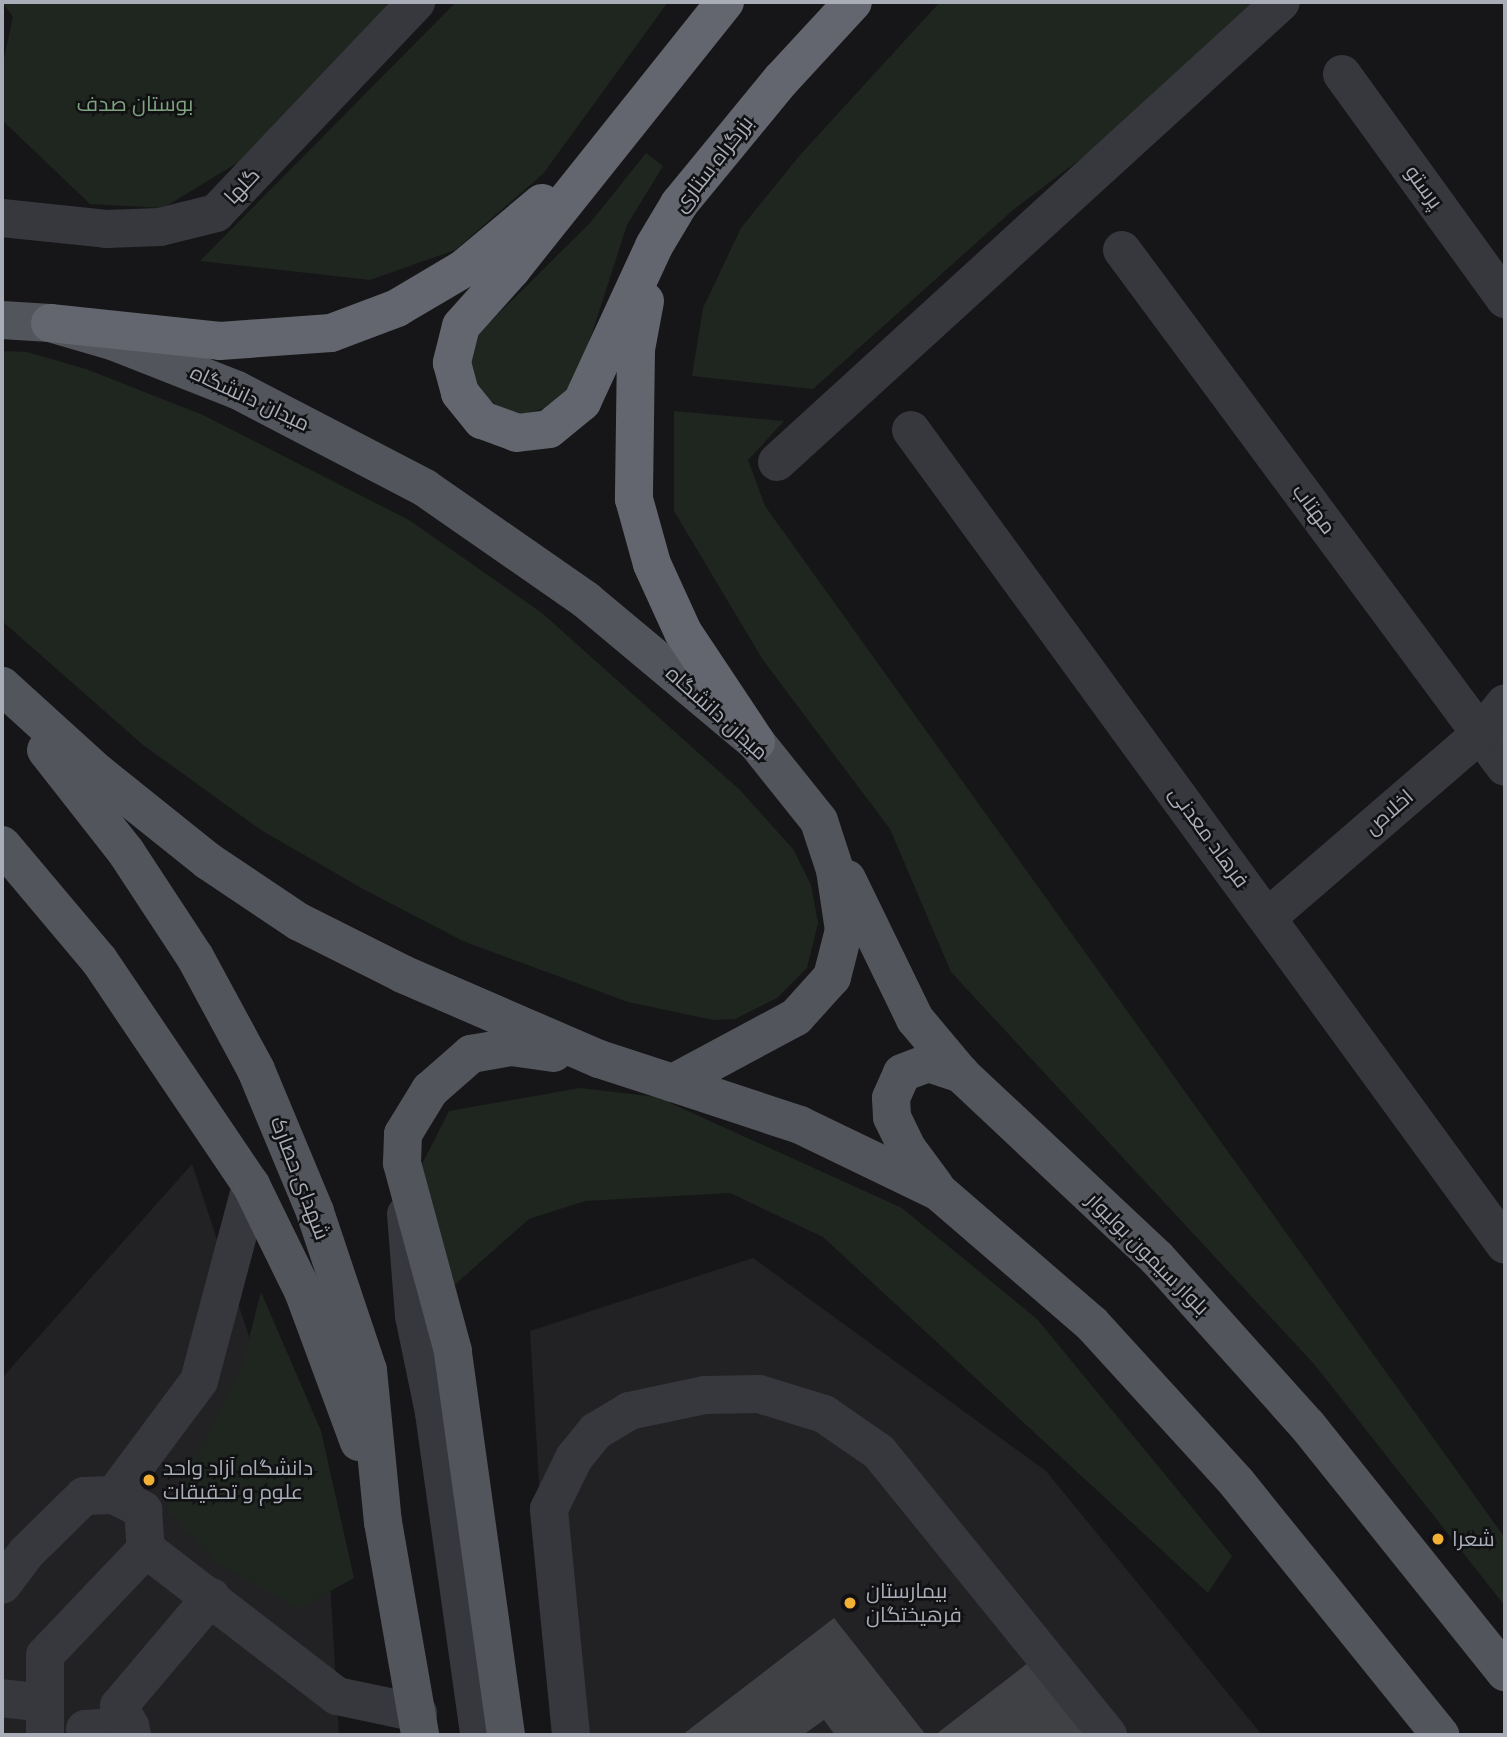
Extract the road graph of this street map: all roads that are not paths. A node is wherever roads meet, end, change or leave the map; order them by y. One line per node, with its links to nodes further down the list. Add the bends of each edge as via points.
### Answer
1 (416, 2): 7 (street, گلها, via 216,213 160,227 106,229)
2 (725, 2): 6 (highway)
3 (853, 2): 8 (highway, بزرگراه ستاری, via 709,165)
4 (1281, 2): 14 (street)
5 (1342, 74): 10 (street, پرستو)
6 (623, 127): 8 (highway, بزرگراه ستاری, via 512,269 461,326 452,363 460,393 482,420 517,433 549,429 582,402); 12 (highway, via 463,270 397,309 331,333 220,341)
7 (2, 218)
8 (654, 246): 19 (highway, via 636,349 634,499 652,564 683,632)
9 (1122, 250): 18 (street, مهتاب)
10 (1505, 299)
11 (2, 320): 12 (main road, میدان دانشگاه)
12 (50, 323): 19 (main road, میدان دانشگاه, via 173,362 237,390 425,488 586,600)
13 (911, 430): 23 (street, فرهاد معدنی)
14 (777, 462)
15 (2, 686): 24 (main road, via 208,861 299,922 403,974)
16 (2, 693): 32 (main road, شهدای حصارک, via 126,852 195,957 256,1070 315,1212 368,1370)
17 (1505, 703): 18 (street, اخلاص)
18 (1481, 733): 20 (street, مهتاب); 23 (street, اخلاص)
19 (756, 742): 21 (main road, میدان دانشگاه)
20 (1505, 767)
21 (819, 821): 25 (main road, بلوار سیمون بولیوار, via 915,1019); 26 (main road, میدان دانشگاه, via 835,870 844,930 832,977 796,1017)
22 (2, 845): 28 (main road, via 99,960)
23 (1268, 917): 30 (street, فرهاد معدنی)
24 (599, 1059): 26 (main road); 27 (main road, via 511,1046 471,1054 414,1110 403,1135)
25 (961, 1074): 29 (main road, via 928,1063 902,1073 891,1098 892,1117 907,1148); 36 (main road, بلوار سیمون بولیوار, via 1166,1268 1307,1425)
26 (673, 1083): 29 (main road, via 822,1134)
27 (402, 1163): 42 (street, via 414,1316 434,1413); 43 (main road, via 453,1351)
28 (251, 1185): 31 (street, via 199,1381); 32 (main road, via 336,1371)
29 (939, 1192): 46 (main road, via 1092,1324 1237,1483)
30 (1505, 1245)
31 (114, 1496): 33 (street, via 143,1510); 34 (street, via 84,1496 26,1553)
32 (383, 1521): 39 (main road, شهدای حصارک)
33 (146, 1549): 35 (street); 38 (street, via 45,1655)
34 (2, 1585)
35 (211, 1597): 39 (street, via 337,1696); 40 (street, via 119,1706)
36 (1505, 1672)
37 (2, 1698): 38 (street)
38 (45, 1719)
39 (419, 1724)
40 (131, 1731): 41 (street)
41 (79, 1733)
42 (478, 1735)
43 (506, 1735)
44 (571, 1735): 45 (street, via 549,1509 574,1458 596,1432 629,1410 705,1395 759,1394 824,1414 879,1452)
45 (1108, 1735)
46 (1440, 1735)

